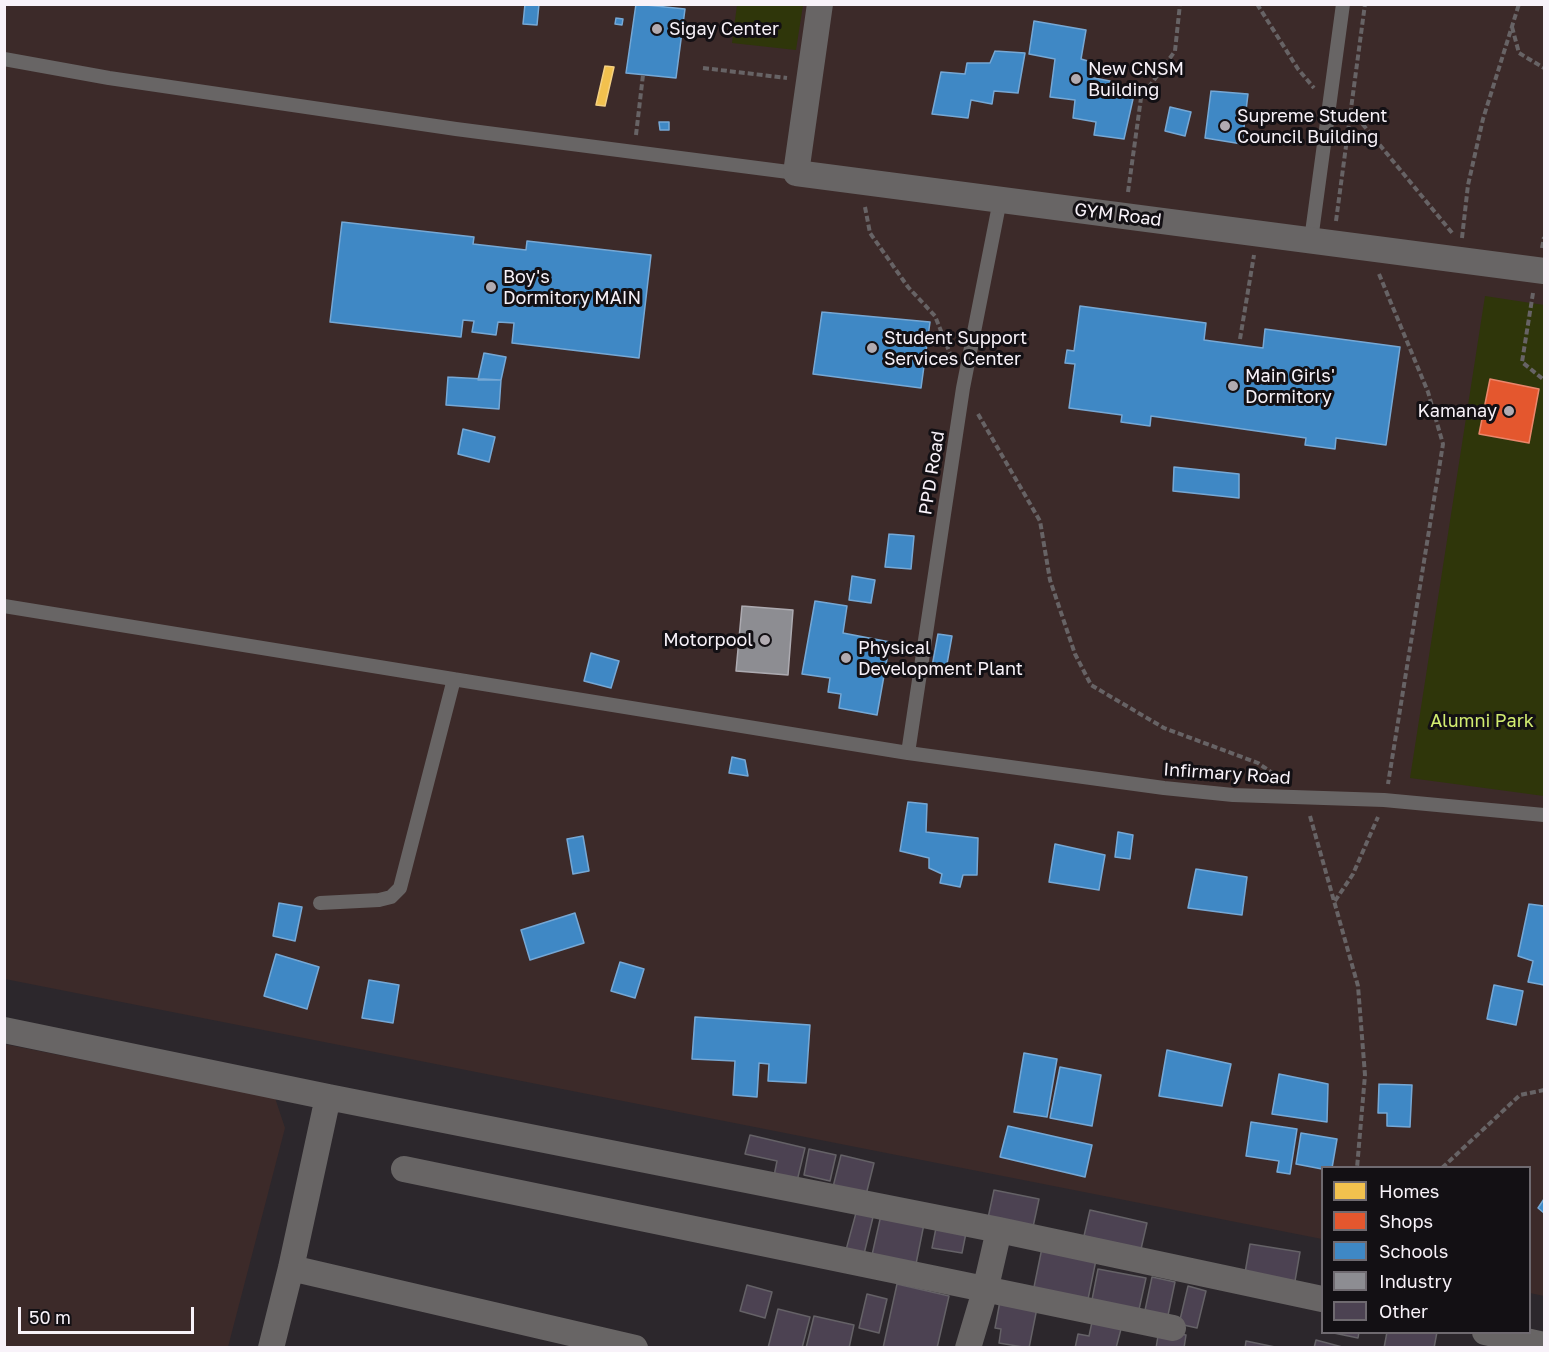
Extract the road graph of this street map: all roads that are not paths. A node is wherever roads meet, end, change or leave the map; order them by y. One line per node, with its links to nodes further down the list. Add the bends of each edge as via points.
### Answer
1 (820, 4): 4 (street)
2 (1343, 4): 6 (lane, via 1326,99)
3 (4, 59): 4 (lane, GYM Road, via 109,78)
4 (796, 173): 5 (street, GYM Road)
5 (1000, 200): 6 (street, GYM Road); 10 (lane, PPD Road, via 963,388)
6 (1311, 240): 7 (street, GYM Road)
7 (1541, 271)
8 (4, 606): 9 (lane, Infirmary Road)
9 (454, 679): 10 (lane, Infirmary Road); 12 (lane, via 400,888 391,897 379,900)
10 (908, 753): 11 (lane, Infirmary Road, via 1233,795 1384,800)
11 (1545, 815)
12 (320, 903)
13 (4, 1030): 14 (street)
14 (328, 1097): 16 (street); 17 (street)
15 (404, 1169): 18 (street)
16 (999, 1230): 18 (street); 19 (street)
17 (291, 1268): 23 (street); 24 (street)
18 (985, 1291): 20 (street); 25 (street)
19 (1321, 1299)
20 (1173, 1328)
21 (1494, 1334): 22 (street)
22 (1545, 1345)
23 (271, 1347)
24 (635, 1347)
25 (968, 1347)

